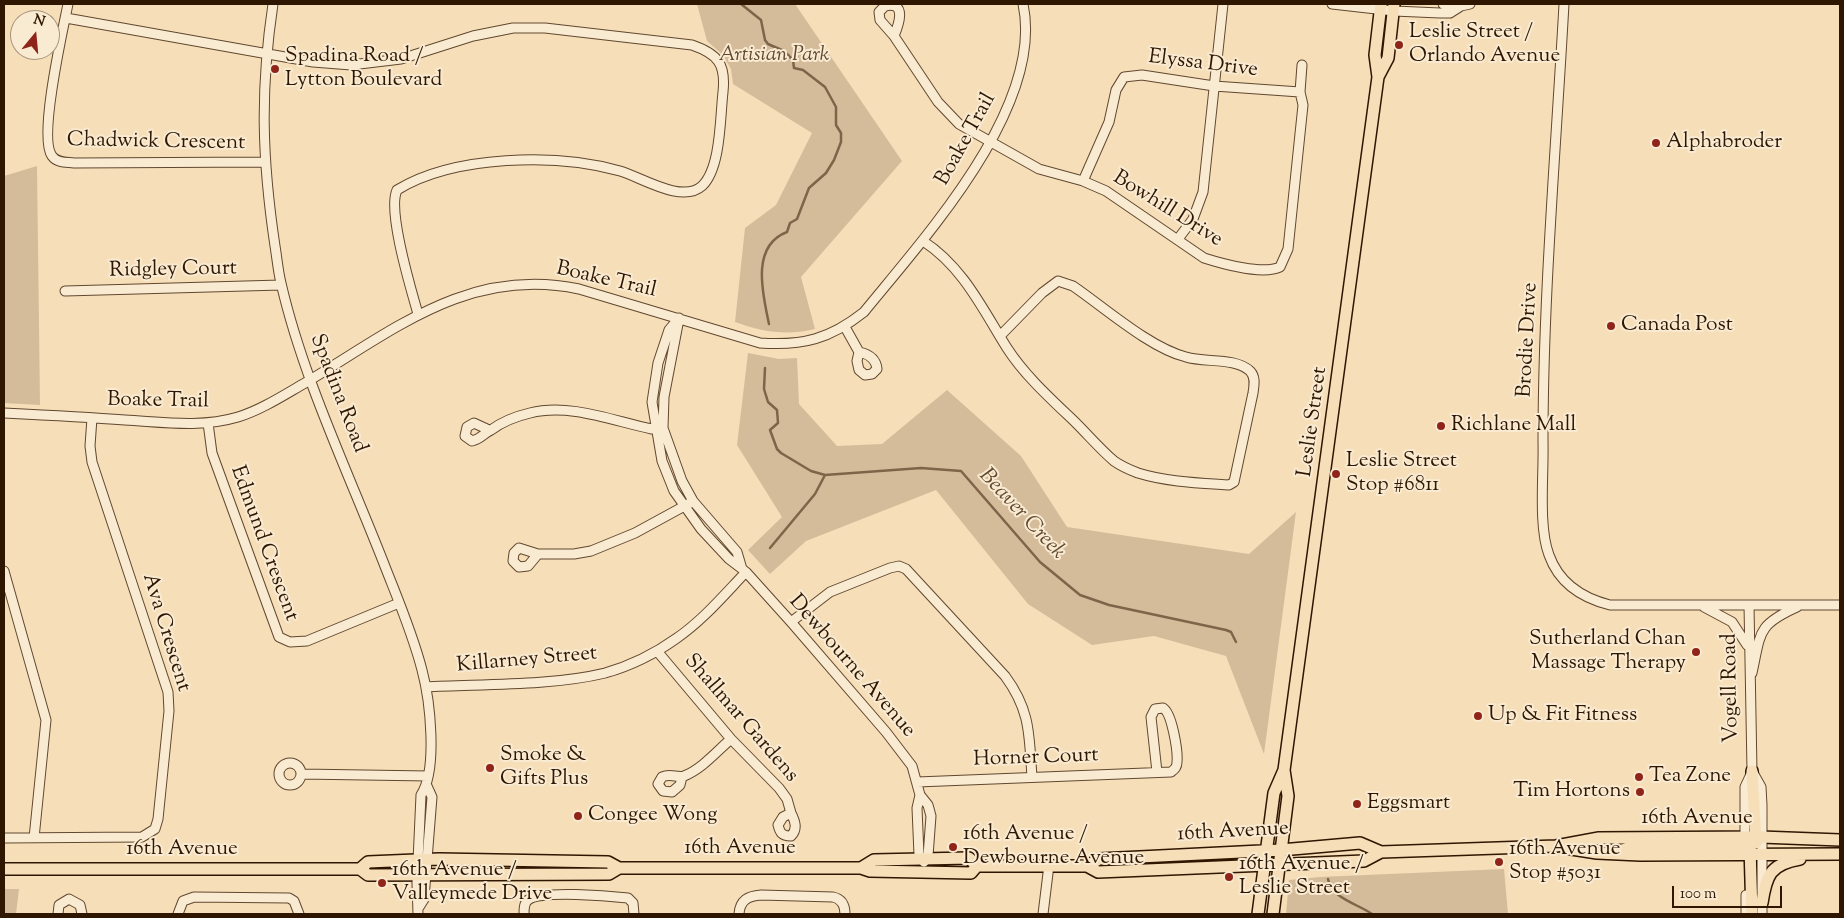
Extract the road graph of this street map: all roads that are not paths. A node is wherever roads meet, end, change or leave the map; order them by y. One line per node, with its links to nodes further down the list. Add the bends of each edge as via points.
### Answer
1 (68, 4): 11 (street, Chadwick Crescent)
2 (273, 4): 13 (street, Spadina Road)
3 (1023, 4): 18 (street, Boake Trail, via 1026,43 1021,67 1007,107)
4 (1223, 4): 16 (street)
5 (1332, 4): 9 (street)
6 (1443, 4): 8 (street)
7 (1564, 4): 41 (street, Brodie Drive, via 1544,392 1546,547 1564,580 1595,601 1627,606)
8 (1465, 5): 10 (street, via 1450,13)
9 (1381, 7): 10 (street); 15 (main road, Leslie Street, via 1375,55)
10 (1394, 7): 15 (main road, Leslie Street, via 1388,58)
11 (66, 18): 13 (street); 19 (street, Chadwick Crescent, via 50,96 50,151 58,161)
12 (894, 36): 18 (street, Bowhill Drive, via 949,115)
13 (267, 54): 19 (street, Spadina Road, via 263,130); 25 (street, via 313,62 373,64 401,59 490,32 529,28 692,45 710,52 720,61 724,80 714,162 710,177 695,190 672,190 618,170 576,162 531,159 476,165 430,175 397,190 394,205 403,260)
14 (1302, 65): 17 (street, Bowhill Drive)
15 (1378, 77): 51 (main road, Leslie Street)
16 (1214, 86): 17 (street, Elyssa Drive); 20 (street, Elyssa Drive, via 1142,75 1124,77 1116,90 1109,122); 21 (street, via 1203,192 1193,218)
17 (1300, 92): 21 (street, Bowhill Drive, via 1304,105 1288,249 1280,267 1272,271 1218,262 1193,251)
18 (989, 141): 20 (street, Bowhill Drive, via 1039,169); 22 (street, Boake Trail, via 955,199)
19 (265, 162): 23 (street, Spadina Road, via 269,213)
20 (1084, 181): 21 (street, Bowhill Drive, via 1124,201)
21 (1178, 239)
22 (923, 241): 27 (street, Boake Trail, via 864,312); 28 (street, via 964,278)
23 (281, 285): 24 (street, Ridgley Court); 30 (street, Spadina Road)
24 (65, 291)
25 (418, 314): 26 (street, Boake Trail, via 483,288 538,283 598,293); 30 (street, Boake Trail)
26 (679, 318): 27 (street, Boake Trail, via 748,340 773,344 816,340); 34 (street, Dewbourne Avenue)
27 (845, 327): 29 (street)
28 (1000, 336): 28 (street, via 1058,281 1073,286 1149,340 1174,353 1240,366 1250,371 1255,381 1234,482 1229,485 1170,480 1139,473 1115,462 1032,380)
29 (859, 352)
30 (311, 379): 33 (street, Boake Trail, via 238,417); 40 (street, Spadina Road)
31 (4, 413): 32 (street, Boake Trail)
32 (92, 418): 33 (street, Boake Trail); 62 (street, Ava Crescent, via 92,462 168,692 158,819 155,829 142,837)
33 (208, 423): 40 (street, Edmund Crescent, via 212,453 279,638 284,642 307,641)
34 (659, 429): 35 (street, via 573,412 547,412 531,413); 36 (street, Dewbourne Avenue, via 662,461 674,491)
35 (489, 430)
36 (689, 504): 37 (street, via 607,546 574,554); 39 (street, Dewbourne Avenue, via 712,541)
37 (538, 554)
38 (4, 571): 62 (street, via 46,720)
39 (744, 571): 45 (street, Dewbourne Avenue); 47 (street, Killarney Street, via 694,625)
40 (399, 603): 48 (street, Spadina Road)
41 (1701, 605): 42 (street, Brodie Drive); 46 (street, via 1732,622)
42 (1748, 605): 44 (street, Brodie Drive); 46 (street, Vogell Road)
43 (1840, 605): 44 (street)
44 (1799, 606): 49 (street, via 1764,626)
45 (791, 622): 57 (street, via 830,592 890,568 899,566 906,569 1017,692 1028,724); 58 (street, Dewbourne Avenue, via 898,746 912,766)
46 (1748, 647): 49 (street, Vogell Road)
47 (657, 651): 48 (street, Killarney Street, via 606,672 580,677); 50 (street, Shallmar Gardens)
48 (426, 687): 55 (street, Spadina Road, via 430,713)
49 (1749, 690): 52 (street, Vogell Road)
50 (731, 739): 56 (street, via 694,771); 60 (street, Shallmar Gardens, via 779,788)
51 (1284, 770): 66 (main road, Leslie Street, via 1274,793); 67 (main road, Leslie Street, via 1288,796)
52 (1752, 771): 64 (main road)
53 (1157, 772): 53 (street, Horner Court, via 1171,772 1177,762 1170,714 1163,708 1155,709 1152,717); 57 (street, Horner Court)
54 (301, 774): 55 (street)
55 (428, 776): 72 (street, Spadina Road, via 427,786 432,797)
56 (682, 777)
57 (1032, 777): 58 (street, Horner Court)
58 (918, 782): 59 (street, Dewbourne Avenue)
59 (920, 795): 71 (street, Dewbourne Avenue, via 918,847 919,855); 71 (street, Dewbourne Avenue, via 931,816 928,856)
60 (791, 813)
61 (4, 838): 62 (street, Ava Crescent)
62 (34, 838)
63 (1840, 840): 64 (main road, 16th Avenue)
64 (1752, 845): 65 (main road, 16th Avenue, via 1599,838); 65 (main road, 16th Avenue, via 1607,854); 69 (main road, 16th Avenue); 84 (street); 97 (street); 98 (main road)
65 (1556, 846): 68 (main road, 16th Avenue)
66 (1267, 850): 67 (main road, 16th Avenue); 76 (main road, 16th Avenue, via 1099,859); 77 (main road, Leslie Street)
67 (1281, 850): 68 (main road, 16th Avenue, via 1360,843); 74 (main road, Leslie Street)
68 (1381, 852): 74 (main road, 16th Avenue, via 1364,860)
69 (1827, 854): 70 (main road, 16th Avenue); 84 (main road, via 1792,860 1775,868 1765,882)
70 (1840, 854)
71 (924, 859): 75 (main road, 16th Avenue, via 970,858); 79 (main road, 16th Avenue, via 874,860); 82 (street, Dewbourne Avenue)
72 (423, 860): 78 (main road, 16th Avenue, via 608,862); 81 (main road, 16th Avenue, via 368,862); 83 (street, Spadina Road)
73 (1049, 865): 75 (main road, 16th Avenue); 76 (main road, 16th Avenue); 94 (street)
74 (1279, 865): 77 (main road, 16th Avenue); 96 (main road, Leslie Street)
75 (978, 866): 82 (main road, 16th Avenue, via 971,873)
76 (1087, 866): 77 (main road, 16th Avenue, via 1098,872)
77 (1265, 866): 95 (main road, Leslie Street)
78 (619, 868): 79 (main road, 16th Avenue); 83 (main road, 16th Avenue, via 609,874)
79 (861, 868): 82 (main road, 16th Avenue)
80 (4, 869): 81 (main road, 16th Avenue)
81 (360, 869): 83 (main road, 16th Avenue, via 368,875)
82 (923, 873)
83 (422, 876): 85 (street, Spadina Road, via 424,899)
84 (1762, 909)
85 (419, 911)
86 (58, 914): 87 (street, via 60,905 69,899 80,904)
87 (82, 914)
88 (178, 914): 89 (street, via 183,901 194,897 289,898 294,901)
89 (299, 914)
90 (524, 914): 91 (street, via 529,899 546,895 628,898 633,903)
91 (634, 914)
92 (739, 914): 93 (street, via 743,902 750,896 761,895 839,898)
93 (845, 914)
94 (1043, 914)
95 (1258, 914)
96 (1273, 914)
97 (1746, 914)
98 (1752, 914)

